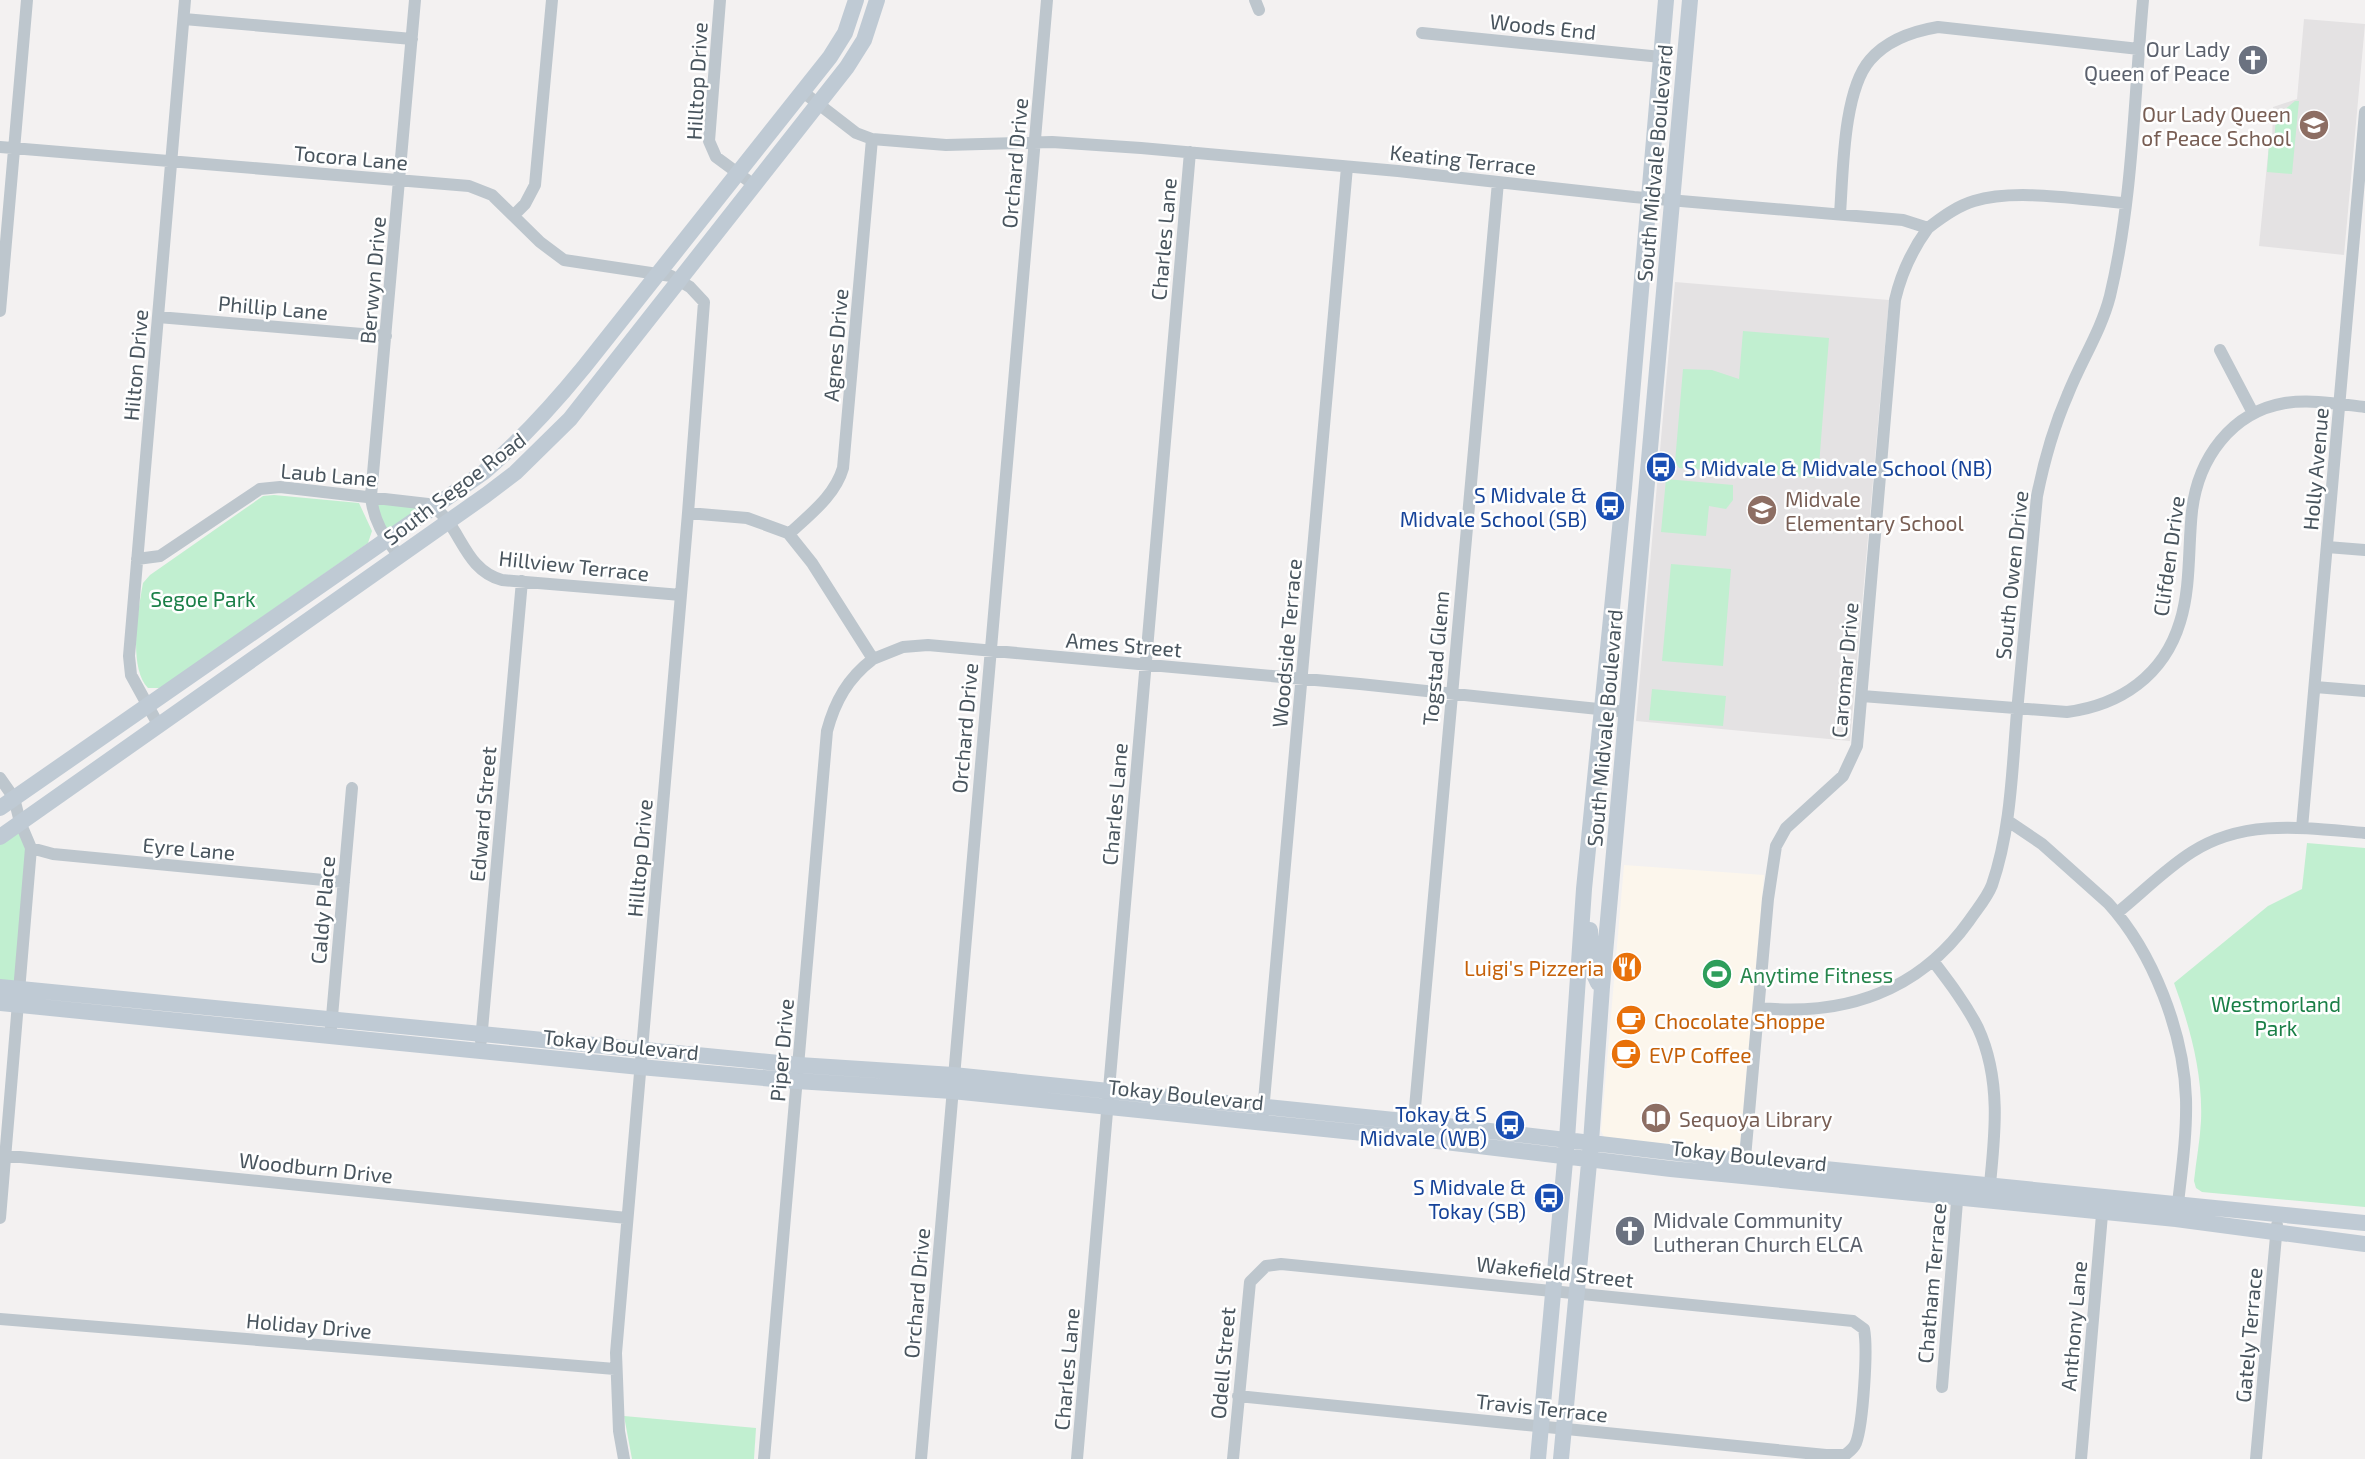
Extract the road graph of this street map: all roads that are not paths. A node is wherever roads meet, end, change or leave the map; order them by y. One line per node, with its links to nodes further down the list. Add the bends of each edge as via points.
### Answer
1 (27, 0): 23 (street)
2 (185, 0): 12 (street, Hilton Drive)
3 (415, 0): 14 (street, Berwyn Drive)
4 (552, 0): 35 (street, via 535,185 526,204)
5 (720, 0): 27 (street, Hilltop Drive, via 709,141 716,157)
6 (856, 0): 17 (street, South Segoe Road, via 845,33)
7 (877, 0): 18 (street, South Segoe Road, via 864,40)
8 (1047, 0): 21 (street, Orchard Drive)
9 (1666, 0): 16 (street, South Midvale Boulevard)
10 (1690, 0): 32 (street, South Midvale Boulevard)
11 (2143, 0): 15 (street, South Owen Drive)
12 (184, 19): 14 (street); 25 (street, Hilton Drive)
13 (1422, 33): 16 (street, Woods End)
14 (412, 39): 28 (street, Berwyn Drive)
15 (2139, 49): 33 (street, South Owen Drive); 34 (street, via 1938,27 1914,31 1891,43 1870,60 1855,87)
16 (1661, 57): 31 (street, South Midvale Boulevard)
17 (803, 92): 18 (street, Keating Terrace); 27 (street, South Segoe Road)
18 (818, 104): 20 (street, Keating Terrace, via 856,133); 30 (street, South Segoe Road)
19 (2365, 121): 37 (street, Holly Avenue)
20 (872, 139): 21 (street, Keating Terrace, via 946,145); 50 (street, Agnes Drive, via 843,468 826,499)
21 (1035, 142): 24 (street, Keating Terrace); 58 (street, Orchard Drive)
22 (0, 147): 23 (street, Tocora Lane)
23 (14, 148): 25 (street, Tocora Lane); 39 (street)
24 (1190, 152): 26 (street, Keating Terrace); 60 (street, Charles Lane)
25 (171, 161): 28 (street, Tocora Lane); 40 (street, Hilton Drive)
26 (1346, 166): 29 (street, Keating Terrace); 61 (street, Woodside Terrace)
27 (738, 172): 30 (street, Hilltop Drive); 38 (street, South Segoe Road)
28 (400, 181): 35 (street, Tocora Lane, via 469,186 492,195); 41 (street, Berwyn Drive)
29 (1497, 182): 31 (street, Keating Terrace); 64 (street, Togstad Glenn)
30 (754, 185): 38 (street, South Segoe Road)
31 (1649, 198): 32 (street, Keating Terrace); 67 (street, South Midvale Boulevard)
32 (1673, 200): 34 (street, Keating Terrace); 69 (street, South Midvale Boulevard)
33 (2125, 203): 36 (street, via 1997,196 1961,206); 68 (street, South Owen Drive, via 2109,300 2068,393 2039,486)
34 (1840, 214): 36 (street, Keating Terrace, via 1903,220)
35 (514, 215): 38 (street, Tocora Lane, via 564,260)
36 (1928, 228): 65 (street, Caromar Drive, via 1917,243 1895,300)
37 (2358, 266): 43 (street, Holly Avenue)
38 (670, 277): 47 (street, South Segoe Road, via 532,428 484,472); 48 (street, Hilltop Drive, via 698,294 705,312); 49 (street, South Segoe Road, via 555,435 516,473)
39 (0, 311)
40 (158, 317): 41 (street, Phillip Lane); 55 (street, Hilton Drive)
41 (386, 336): 46 (street, Berwyn Drive)
42 (2220, 350): 45 (street)
43 (2340, 404): 44 (street, Clifden Drive); 45 (street, Clifden Drive, via 2286,403); 52 (street, Holly Avenue)
44 (2365, 407)
45 (2253, 413): 68 (street, Clifden Drive, via 2226,434 2202,473 2192,509 2182,613 2160,665 2135,689 2088,709)
46 (371, 496): 47 (street, Laub Lane); 51 (street, Berwyn Drive); 55 (street, Laub Lane, via 260,489 160,556)
47 (434, 507): 49 (street); 51 (street, South Segoe Road)
48 (688, 513): 50 (street, via 747,517); 57 (street, Hilltop Drive)
49 (447, 522): 54 (street, South Segoe Road); 56 (street, Hillview Terrace, via 480,570 490,577)
50 (789, 534): 59 (street)
51 (387, 540): 54 (street, Berwyn Drive); 66 (street, South Segoe Road)
52 (2327, 547): 53 (street); 62 (street, Holly Avenue)
53 (2365, 550)
54 (399, 555): 70 (street, South Segoe Road)
55 (137, 559): 66 (street, Hilton Drive, via 129,656 131,675)
56 (522, 581): 57 (street, Hillview Terrace); 91 (street, Edward Street)
57 (681, 595): 93 (street, Hilltop Drive)
58 (990, 651): 59 (street, Ames Street, via 919,645); 60 (street, Ames Street); 97 (street, Orchard Drive)
59 (873, 659): 96 (street, Piper Drive, via 842,692 827,731)
60 (1145, 665): 61 (street, Ames Street); 99 (street, Charles Lane)
61 (1302, 679): 64 (street, Ames Street); 100 (street, Woodside Terrace)
62 (2315, 687): 63 (street); 77 (street, Holly Avenue)
63 (2365, 691)
64 (1451, 694): 67 (street, Ames Street); 101 (street, Togstad Glenn)
65 (1862, 695): 68 (street, Clifden Drive); 89 (street, Caromar Drive, via 1857,747 1843,776 1786,828 1776,846)
66 (147, 707): 70 (street, Hilton Drive); 73 (street, South Segoe Road)
67 (1604, 709): 69 (street, Ames Street); 82 (street, South Midvale Boulevard)
68 (2018, 709): 75 (street, South Owen Drive)
69 (1627, 712): 86 (street, South Midvale Boulevard)
70 (159, 726): 76 (street, South Segoe Road)
71 (0, 778): 73 (street)
72 (352, 788): 81 (street, Caldy Place)
73 (14, 798): 74 (street, South Segoe Road); 76 (street)
74 (0, 808)
75 (2008, 821): 83 (street, via 2042,844); 84 (street, South Owen Drive, via 1991,886)
76 (20, 822): 79 (street, South Segoe Road); 80 (street)
77 (2302, 828): 78 (street); 83 (street, via 2251,829 2219,837 2170,868)
78 (2365, 833)
79 (0, 837)
80 (32, 848): 81 (street, Eyre Lane, via 53,854); 87 (street)
81 (344, 882): 90 (street, Caldy Place)
82 (1584, 889): 86 (street, via 1593,972); 102 (street, South Midvale Boulevard)
83 (2117, 913): 110 (street, via 2158,979 2180,1052 2186,1099)
84 (1933, 961): 89 (street, South Owen Drive, via 1882,992 1843,1006); 108 (street, via 1966,1006 1987,1054 1996,1104)
85 (0, 986): 87 (street, Tokay Boulevard)
86 (1602, 987): 103 (street, South Midvale Boulevard)
87 (18, 996): 88 (street, Tokay Boulevard); 90 (street, Tokay Boulevard); 92 (street, Tokay Boulevard); 104 (street)
88 (0, 1003)
89 (1759, 1008): 106 (street, Caromar Drive)
90 (332, 1018): 91 (street, Tokay Boulevard); 92 (street, Caldy Place)
91 (481, 1034): 93 (street, Tokay Boulevard); 94 (street, Edward Street)
92 (331, 1035): 94 (street, Tokay Boulevard)
93 (642, 1048): 95 (street, Hilltop Drive); 96 (street, Tokay Boulevard)
94 (480, 1051): 95 (street, Tokay Boulevard)
95 (640, 1067): 96 (street, Tokay Boulevard); 113 (street, Hilltop Drive)
96 (798, 1073): 97 (street, Tokay Boulevard); 98 (street, Tokay Boulevard); 129 (street, Piper Drive)
97 (953, 1074): 98 (street, Orchard Drive); 99 (street, Tokay Boulevard)
98 (952, 1091): 99 (street, Tokay Boulevard); 130 (street, Orchard Drive)
99 (1108, 1099): 100 (street, Tokay Boulevard); 131 (street, Charles Lane)
100 (1263, 1115): 101 (street, Tokay Boulevard)
101 (1413, 1130): 102 (street, Tokay Boulevard); 105 (street, Tokay Boulevard)
102 (1567, 1139): 103 (street, Tokay Boulevard); 105 (street, South Midvale Boulevard)
103 (1590, 1150): 105 (street, Tokay Boulevard); 106 (street, Tokay Boulevard); 120 (street, South Midvale Boulevard)
104 (3, 1156): 113 (street, Woodburn Drive); 114 (street)
105 (1565, 1156): 119 (street, South Midvale Boulevard)
106 (1744, 1168): 107 (street, Tokay Boulevard)
107 (1958, 1189): 108 (street, Tokay Boulevard); 123 (street, Chatham Terrace)
108 (1989, 1192): 109 (street, Tokay Boulevard); 111 (street, Tokay Boulevard)
109 (2104, 1196): 110 (street, Tokay Boulevard); 111 (street, Anthony Lane)
110 (2177, 1212): 111 (street, Tokay Boulevard); 112 (street, Tokay Boulevard); 116 (street, Tokay Boulevard)
111 (2102, 1213): 135 (street, Anthony Lane)
112 (2278, 1214): 115 (street, Tokay Boulevard); 116 (street, Gately Terrace)
113 (627, 1217): 122 (street, Hilltop Drive)
114 (0, 1218)
115 (2365, 1223)
116 (2276, 1234): 117 (street, Tokay Boulevard); 136 (street, Gately Terrace)
117 (2365, 1244)
118 (1256, 1274): 119 (street, Wakefield Street, via 1266,1266 1282,1264); 124 (street, Odell Street, via 1247,1300)
119 (1553, 1290): 120 (street, Wakefield Street); 125 (street, South Midvale Boulevard)
120 (1576, 1292): 126 (street, South Midvale Boulevard); 127 (street, Wakefield Street, via 1853,1321 1864,1329 1867,1343 1856,1446)
121 (0, 1318): 122 (street, Holiday Drive)
122 (615, 1369): 128 (street, Hilltop Drive)
123 (1942, 1387)
124 (1238, 1396): 125 (street, Travis Terrace); 132 (street, Odell Street)
125 (1542, 1427): 126 (street, Travis Terrace); 133 (street, South Midvale Boulevard)
126 (1563, 1429): 127 (street, Travis Terrace); 134 (street, South Midvale Boulevard)
127 (1843, 1455)
128 (624, 1459)
129 (764, 1459)
130 (921, 1459)
131 (1077, 1459)
132 (1233, 1459)
133 (1538, 1459)
134 (1561, 1459)
135 (2081, 1459)
136 (2256, 1459)

